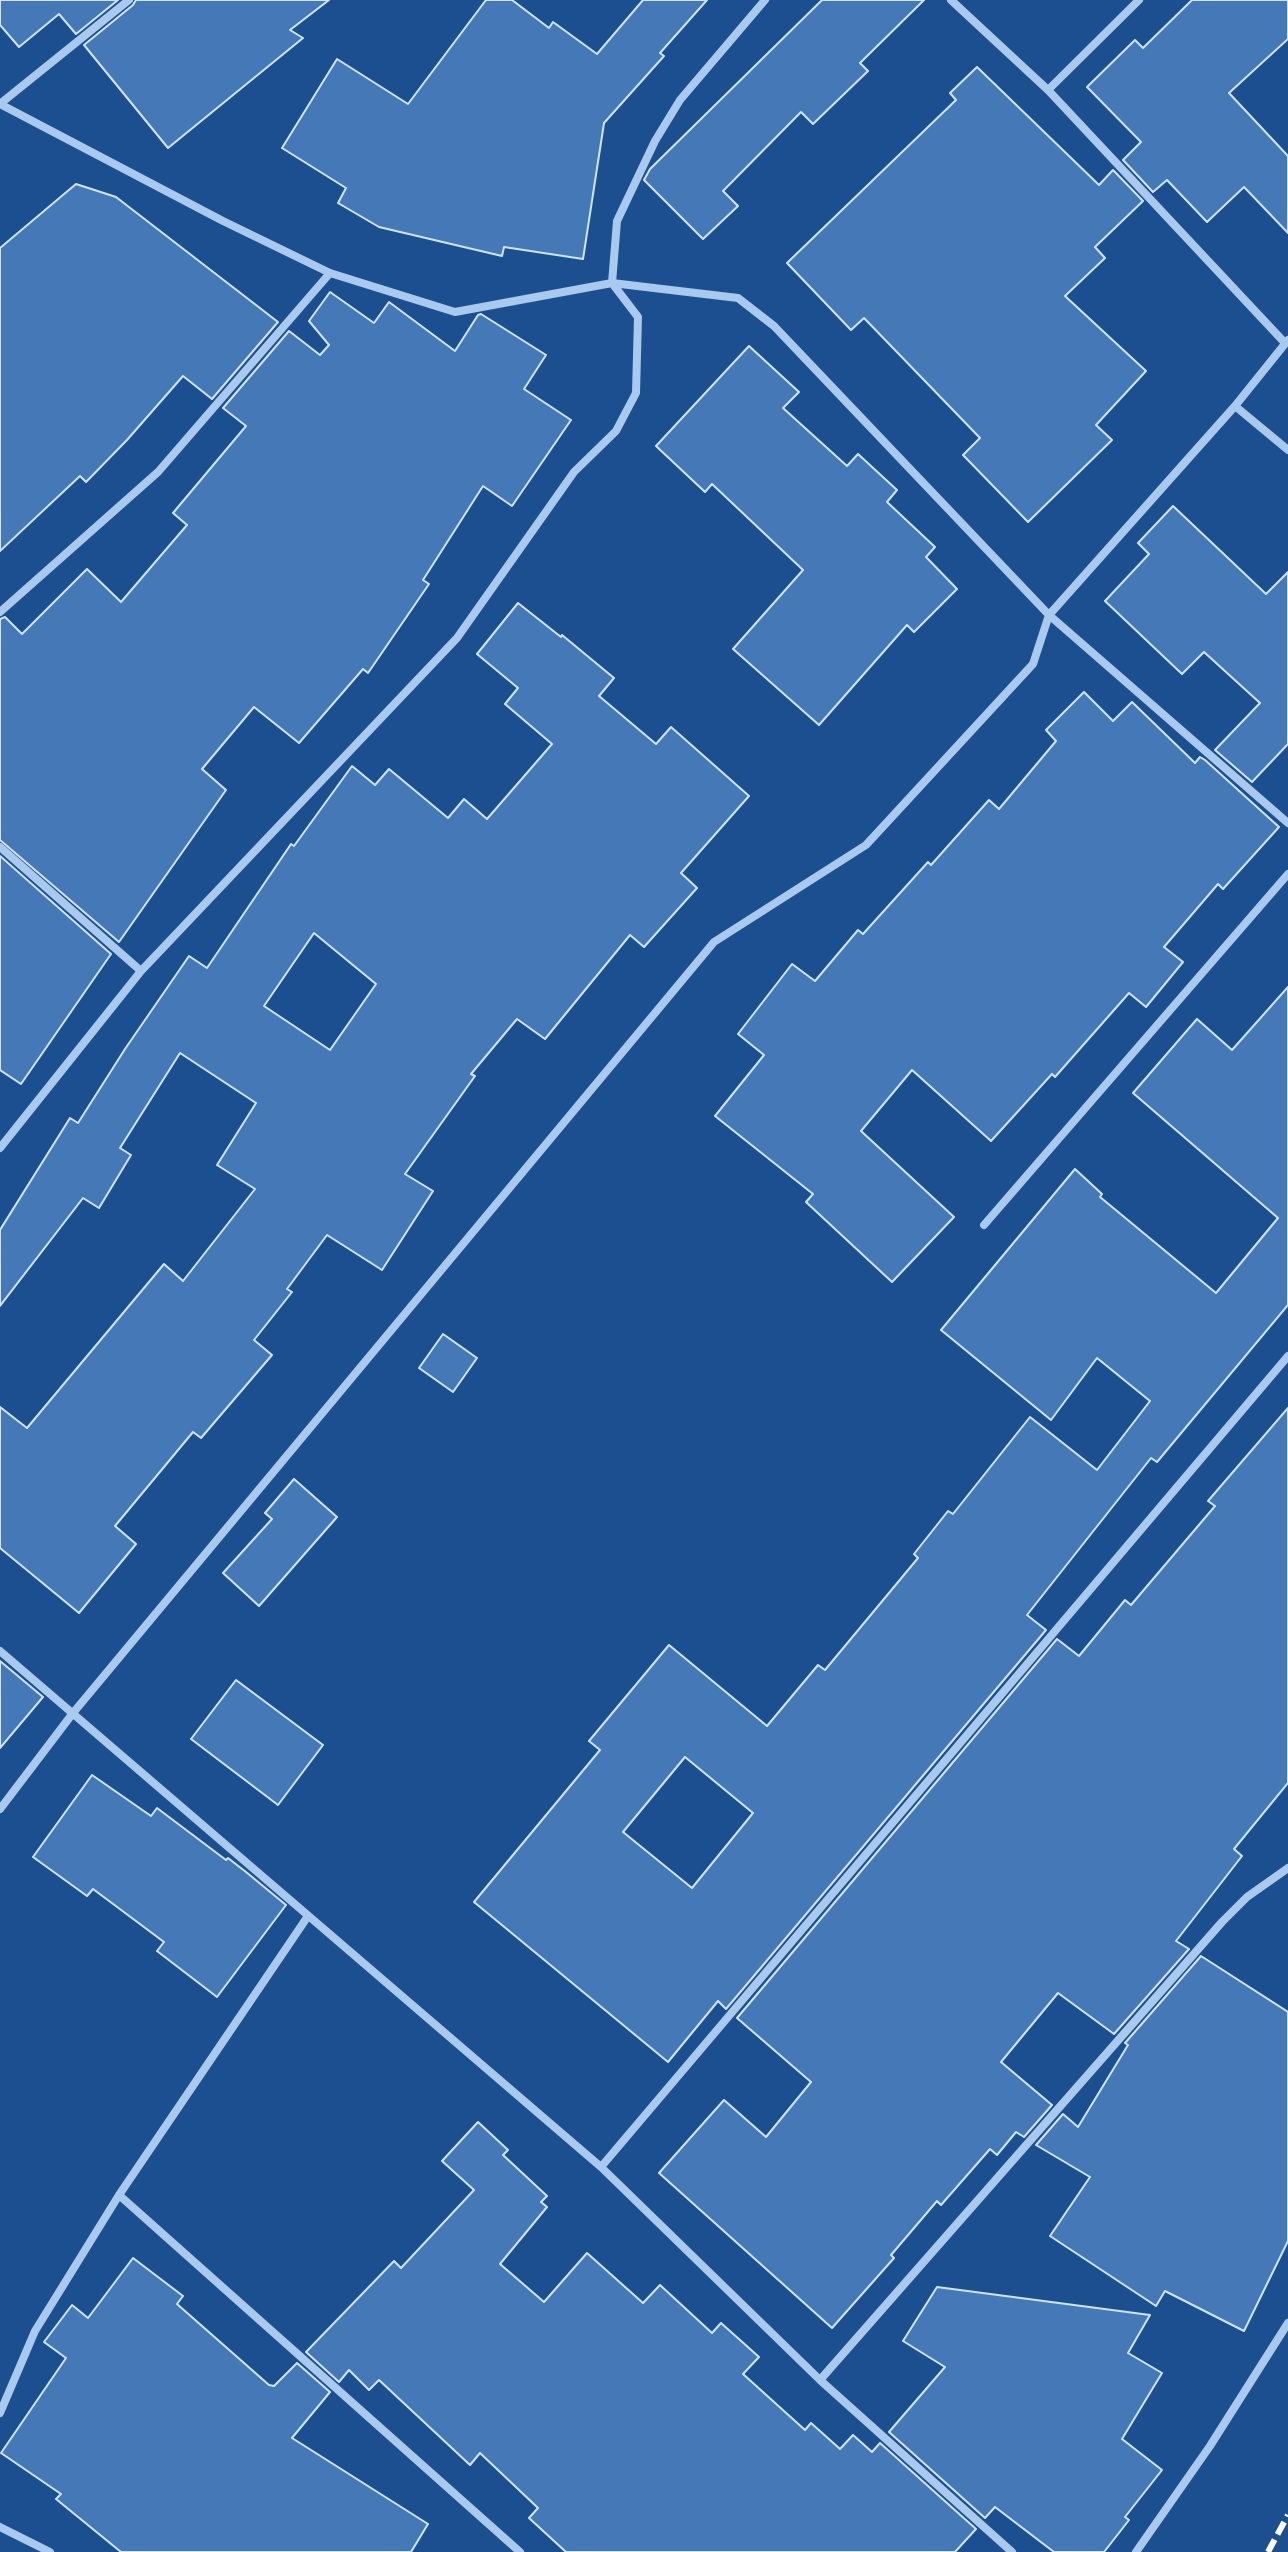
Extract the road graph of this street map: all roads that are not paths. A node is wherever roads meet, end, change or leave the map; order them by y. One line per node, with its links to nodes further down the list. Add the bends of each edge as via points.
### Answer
1 (129, 0): 6 (street)
2 (765, 0): 8 (street, via 680,100 655,141 617,221)
3 (951, 0): 5 (street)
4 (1139, 0): 5 (street)
5 (1048, 90): 9 (street)
6 (0, 104): 7 (street)
7 (330, 273): 8 (street, via 455,312); 12 (street, via 158,472)
8 (612, 283): 13 (street, via 738,298 774,326); 17 (street, via 638,317 636,393 616,431 574,472 457,638)
9 (1286, 342): 10 (street)
10 (1235, 406): 11 (street); 13 (street)
11 (1288, 450)
12 (0, 612)
13 (1049, 615): 14 (street); 22 (street, via 1033,664 866,845 714,942)
14 (1288, 823)
15 (0, 847): 17 (street)
16 (1288, 874): 19 (street)
17 (141, 971): 18 (street)
18 (0, 1148)
19 (984, 1225)
20 (1288, 1356): 26 (street)
21 (0, 1651): 22 (street)
22 (73, 1713): 23 (street); 25 (street)
23 (0, 1809)
24 (1288, 1868): 29 (street, via 1222,1922)
25 (308, 1916): 26 (street); 27 (street)
26 (601, 2167): 29 (street)
27 (119, 2195): 30 (street, via 35,2331); 33 (street)
28 (1288, 2323): 35 (street)
29 (820, 2380): 34 (street)
30 (0, 2413)
31 (0, 2527): 32 (street)
32 (50, 2552)
33 (520, 2552)
34 (1012, 2552)
35 (1136, 2552)

